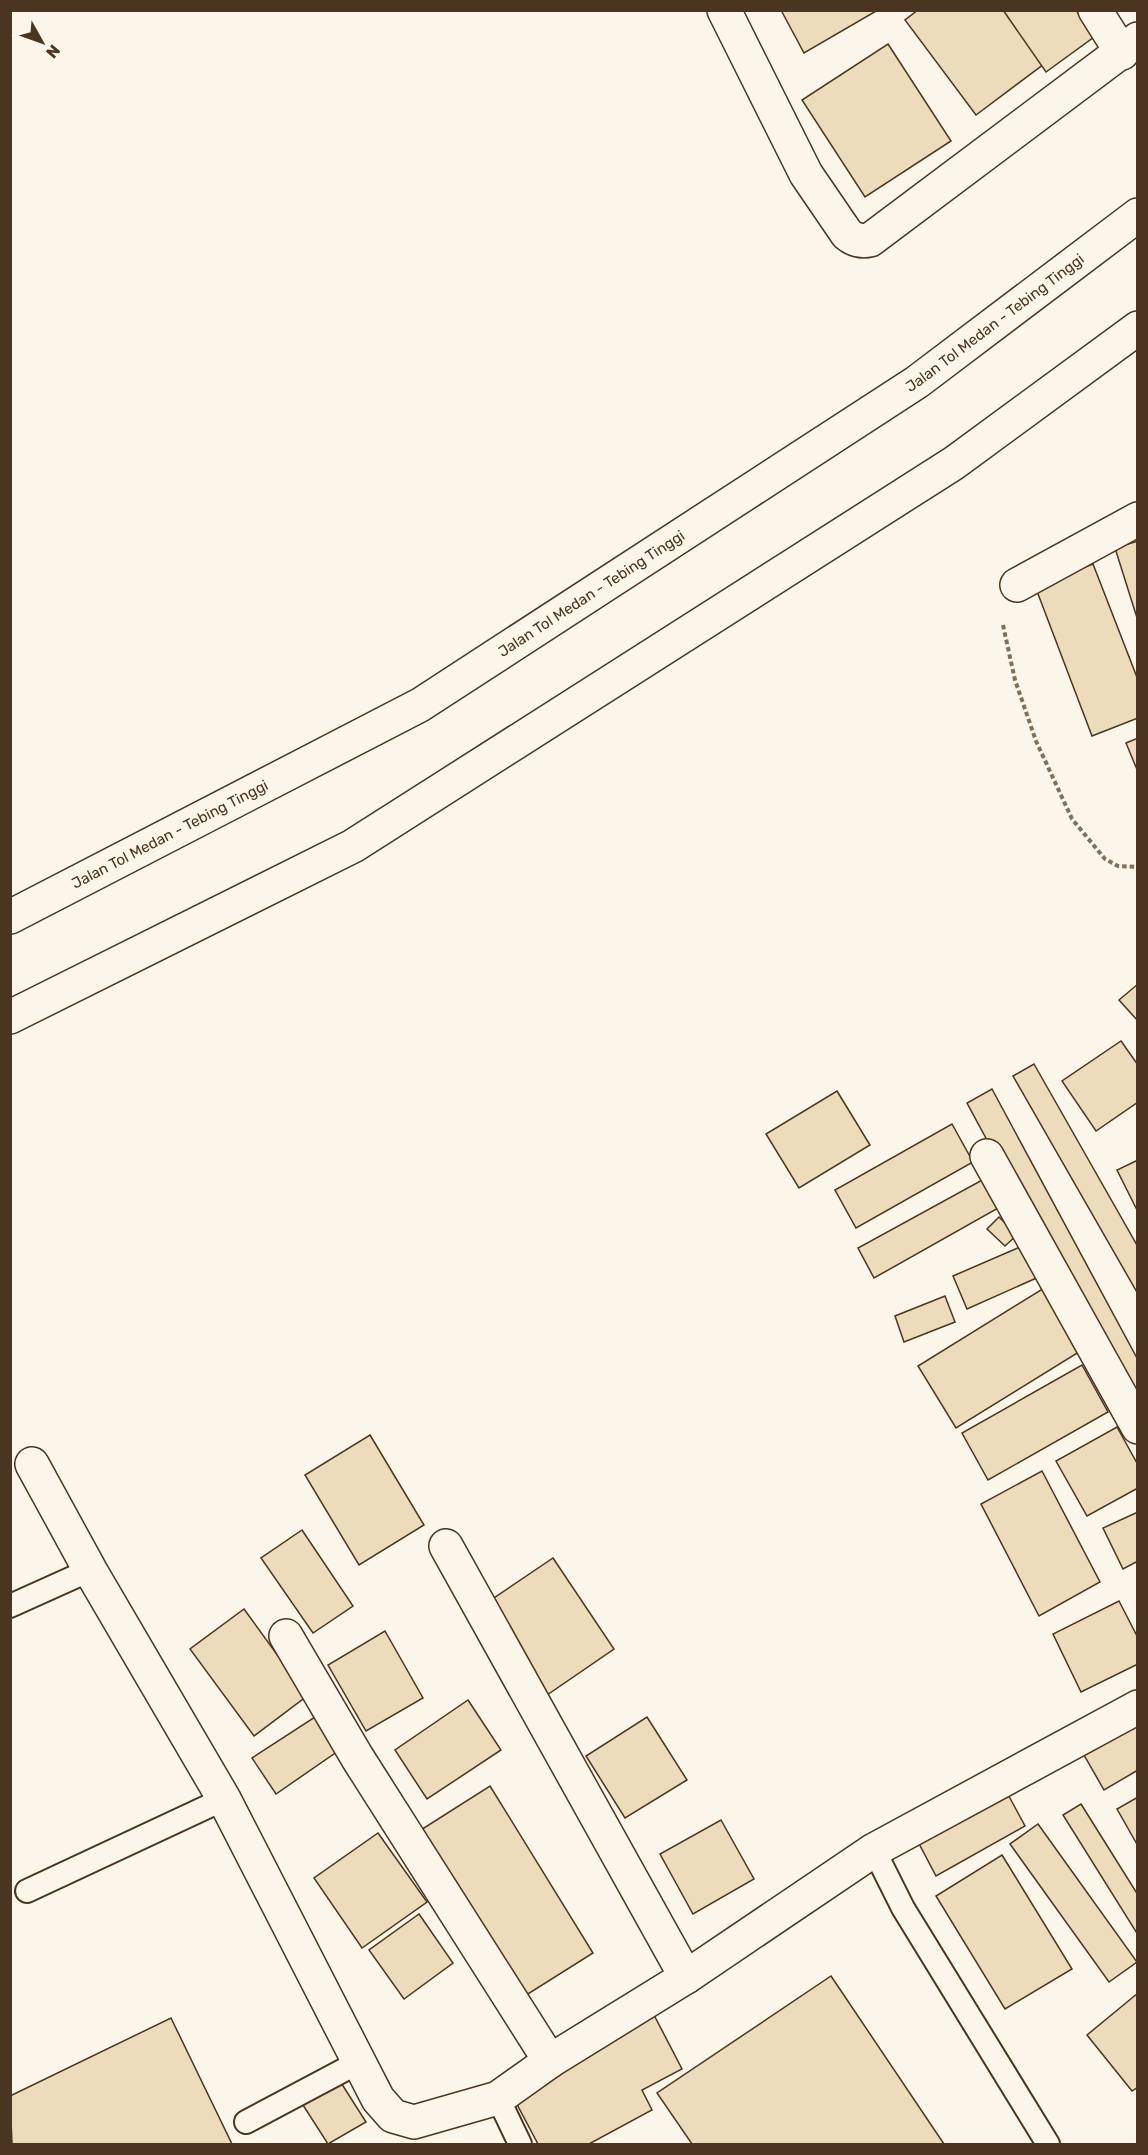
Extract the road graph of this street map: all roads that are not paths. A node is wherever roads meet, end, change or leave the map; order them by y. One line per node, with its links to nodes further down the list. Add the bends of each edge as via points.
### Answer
1 (724, 10): 3 (main road, via 806,174 847,234 856,240 870,240)
2 (1095, 10): 3 (main road)
3 (1130, 46)
4 (1137, 215): 8 (main road, Jalan Tol Medan - Tebing Tinggi, via 916,382 420,705)
5 (1137, 328): 9 (main road, via 954,463 353,846)
6 (1137, 519): 7 (main road)
7 (1017, 585)
8 (10, 916)
9 (10, 1017)
10 (987, 1156): 11 (main road)
11 (1137, 1427)
12 (32, 1464): 14 (main road)
13 (446, 1546): 21 (main road)
14 (90, 1570): 15 (lane); 18 (main road)
15 (10, 1606)
16 (286, 1636): 22 (main road, via 357,1757)
17 (1137, 1707): 19 (main road)
18 (224, 1799): 20 (lane); 23 (main road)
19 (874, 1850): 21 (main road); 27 (lane, via 903,1908)
20 (27, 1891)
21 (687, 1977): 22 (main road)
22 (550, 2061): 24 (main road)
23 (359, 2062): 24 (main road, via 378,2099 393,2116 414,2122); 25 (lane)
24 (498, 2098): 26 (lane)
25 (246, 2122)
26 (520, 2145)
27 (1048, 2145)

